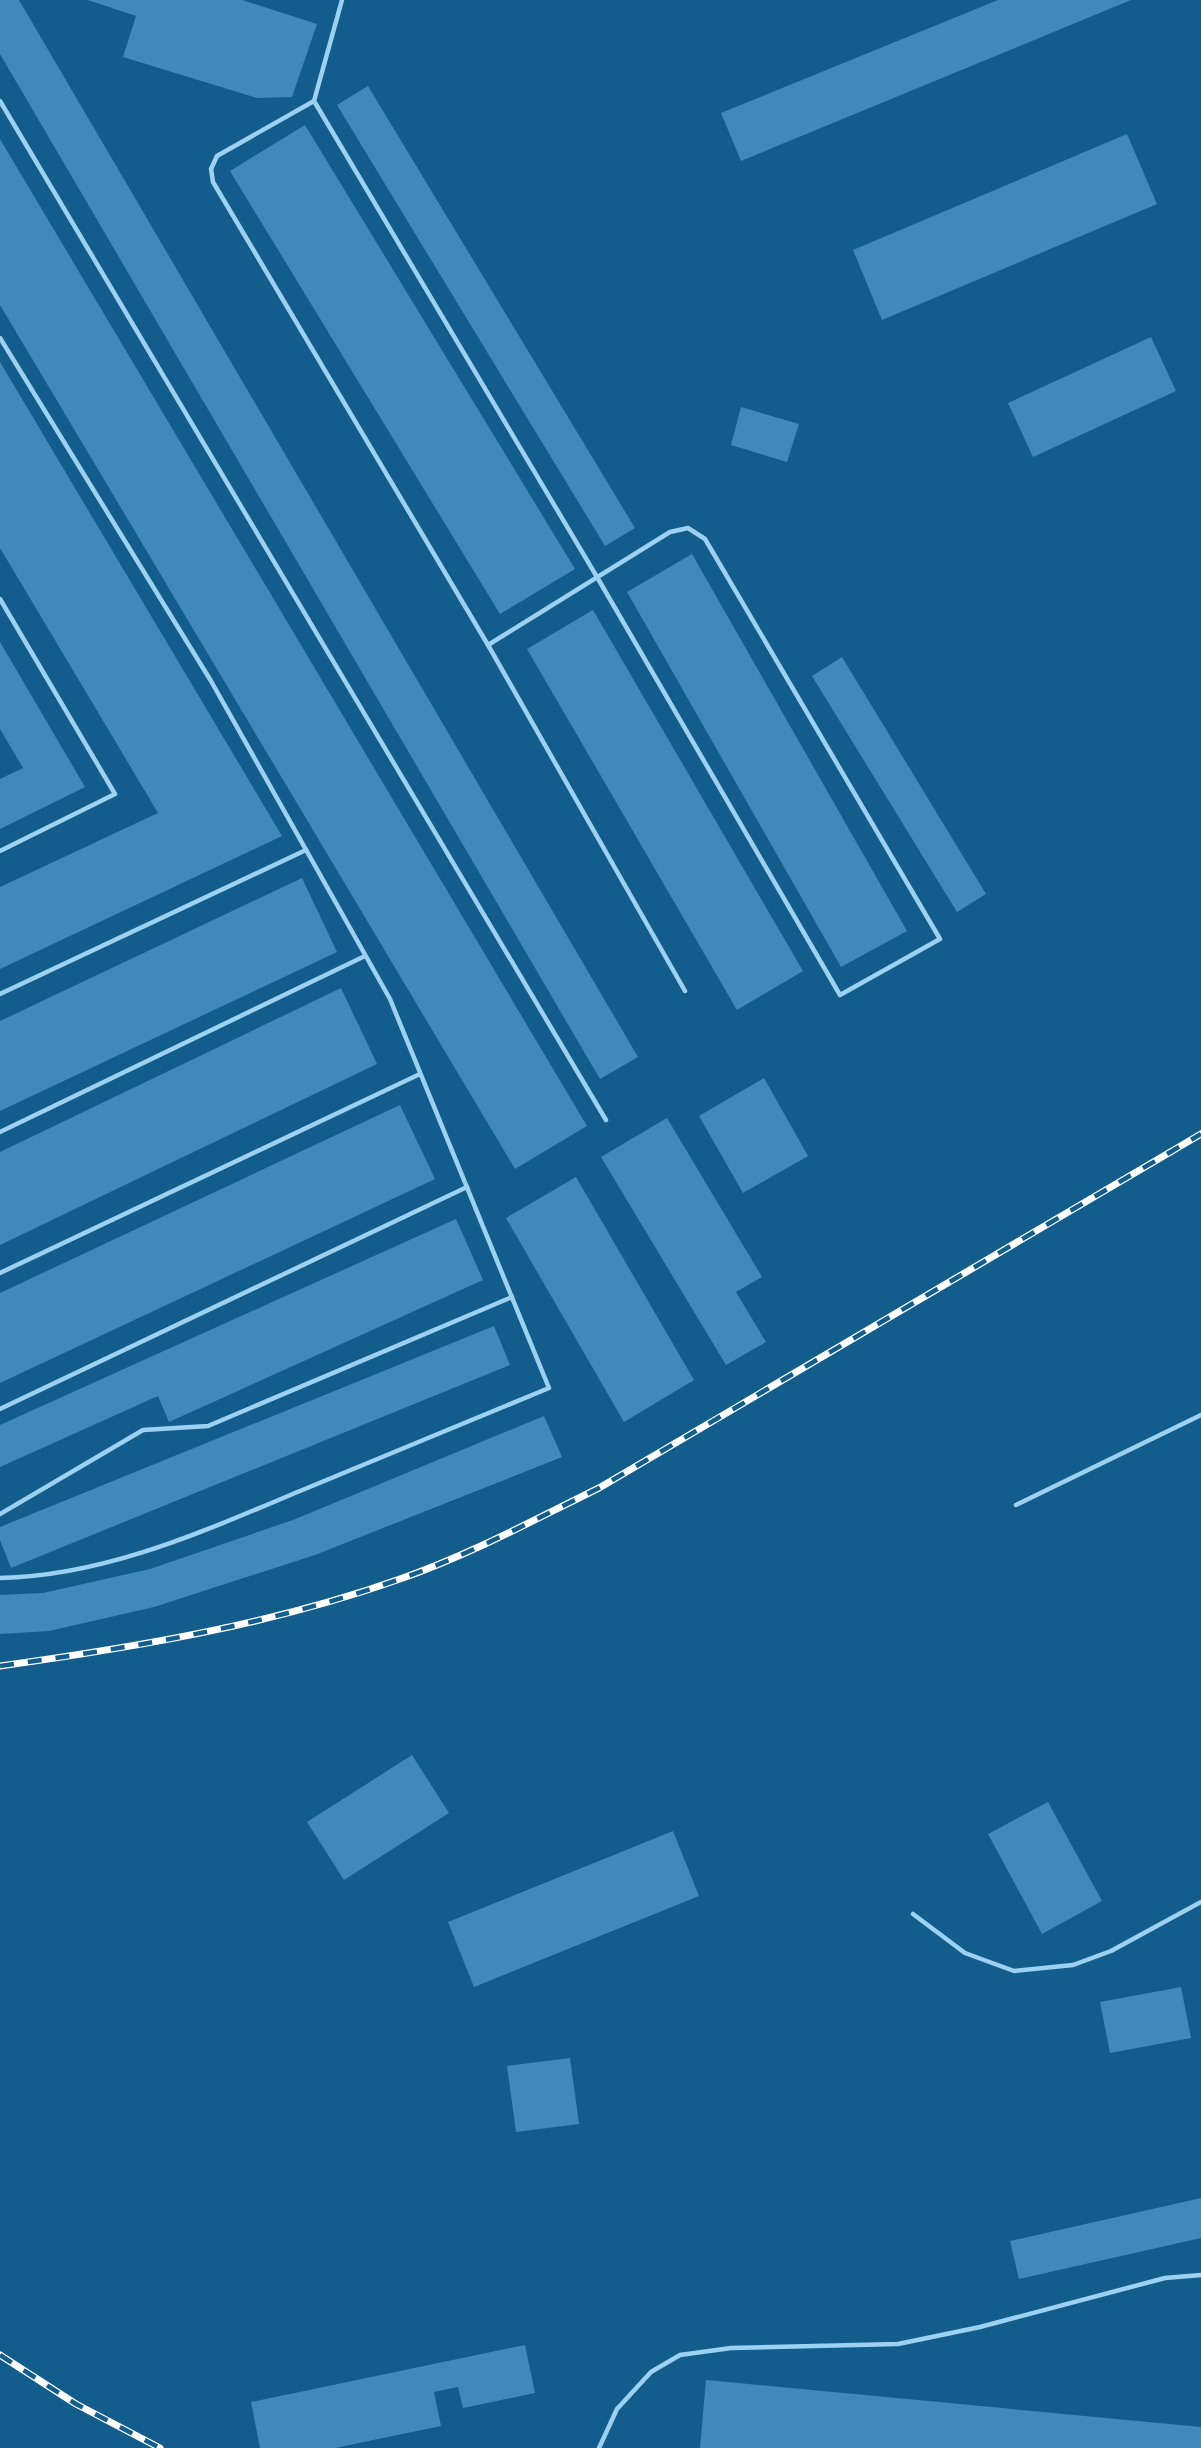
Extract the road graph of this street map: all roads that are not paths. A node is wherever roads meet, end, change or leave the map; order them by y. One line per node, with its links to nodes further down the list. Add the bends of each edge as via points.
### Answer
1 (342, 0): 3 (lane)
2 (0, 100): 14 (lane)
3 (314, 101): 5 (lane); 7 (lane, via 217,156 211,169 213,182)
4 (0, 338): 9 (lane, via 211,681)
5 (597, 577): 5 (lane, via 840,995 940,939 705,539 688,528 670,532); 7 (lane)
6 (0, 599): 8 (lane, via 116,794)
7 (488, 645): 11 (lane)
8 (0, 850)
9 (306, 850): 10 (lane); 12 (lane)
10 (365, 956): 13 (lane, via 390,999); 15 (lane)
11 (686, 991)
12 (0, 994)
13 (420, 1074): 16 (lane); 17 (lane)
14 (606, 1120)
15 (0, 1132)
16 (467, 1187): 18 (lane); 19 (lane)
17 (0, 1273)
18 (512, 1297): 22 (lane, via 208,1426 143,1430); 23 (lane, via 549,1388 179,1541 113,1562 29,1578)
19 (0, 1409)
20 (1201, 1415): 21 (lane)
21 (1016, 1505)
22 (0, 1514)
23 (0, 1578)
24 (1201, 1902): 25 (lane, via 1111,1951 1073,1965 1014,1971 965,1953)
25 (913, 1914)
26 (1201, 2275): 27 (lane, via 1165,2278 980,2327 898,2344 730,2348 680,2355 651,2372 617,2409)
27 (599, 2448)

